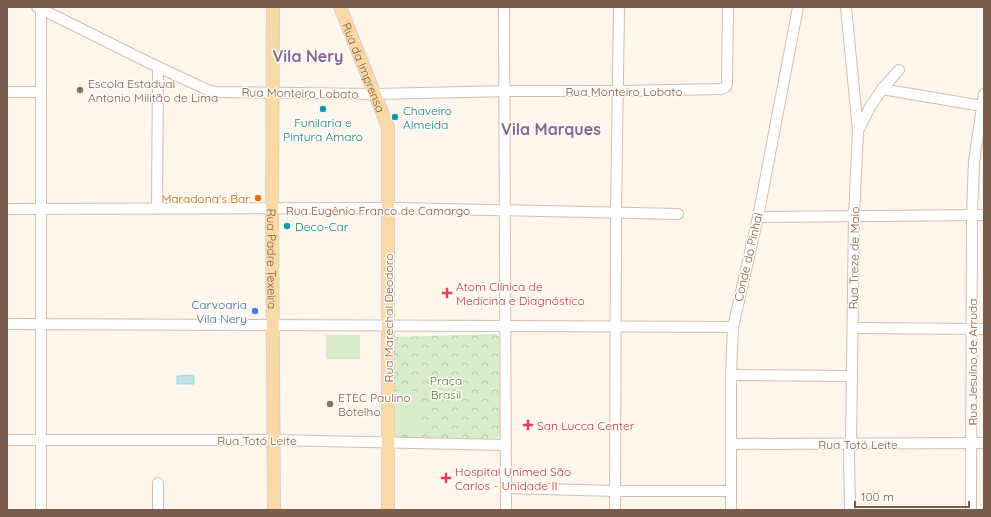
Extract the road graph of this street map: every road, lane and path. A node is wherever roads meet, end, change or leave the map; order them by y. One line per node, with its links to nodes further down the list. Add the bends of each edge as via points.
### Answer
1 (273, 7): 16 (main road, Rua Padre Texeira)
2 (340, 7): 17 (main road, Rua da Imprensa)
3 (504, 7): 12 (street)
4 (619, 7): 15 (street)
5 (728, 7): 15 (street, Rua Monteiro Lobato, via 726,88)
6 (798, 7): 33 (street, Conde do Pinhal)
7 (846, 7): 21 (street, Rua Treze de Maio)
8 (39, 8): 9 (street, Rua Monteiro Lobato); 14 (street)
9 (158, 67): 16 (street, Rua Monteiro Lobato, via 216,92); 25 (street)
10 (899, 70): 11 (street)
11 (882, 89): 19 (street); 21 (street)
12 (504, 91): 15 (street, Rua Monteiro Lobato); 17 (street, Rua Monteiro Lobato); 27 (street)
13 (7, 92): 14 (street)
14 (41, 92): 23 (street)
15 (618, 92): 28 (street)
16 (273, 93): 17 (street, Rua Monteiro Lobato); 26 (main road, Rua Padre Texeira)
17 (376, 94): 20 (main road, Rua da Imprensa)
18 (984, 94): 19 (street, Rua Jesuíno de Arruda)
19 (982, 106): 30 (street, Rua Jesuíno de Arruda, via 974,161)
20 (388, 127): 24 (main road, Rua Marechal Deodoro)
21 (858, 131): 32 (street, Rua Treze de Maio)
22 (7, 208): 23 (street, Rua Eugênio Franco de Camargo)
23 (41, 208): 25 (street, Rua Eugênio Franco de Camargo); 35 (street)
24 (388, 208): 26 (street, Rua Eugênio Franco de Camargo); 27 (street, Rua Eugênio Franco de Camargo); 36 (main road, Rua Marechal Deodoro)
25 (157, 209): 26 (street, Rua Eugênio Franco de Camargo)
26 (272, 209): 38 (main road, Rua Padre Texeira)
27 (505, 211): 28 (street, Rua Eugênio Franco de Camargo); 37 (street)
28 (616, 213): 29 (street, Rua Eugênio Franco de Camargo); 39 (street)
29 (678, 214)
30 (972, 215): 31 (street); 32 (street); 42 (street, Rua Jesuíno de Arruda)
31 (984, 215)
32 (854, 216): 33 (street); 41 (street, Rua Treze de Maio)
33 (758, 217): 40 (street, Conde do Pinhal)
34 (7, 324): 35 (street)
35 (42, 324): 38 (street); 47 (street)
36 (388, 325): 37 (street); 38 (street); 49 (main road, Rua Marechal Deodoro)
37 (505, 325): 39 (street); 54 (street)
38 (273, 326): 48 (main road, Rua Padre Texeira)
39 (615, 326): 40 (street); 57 (street)
40 (733, 327): 44 (street, Conde do Pinhal)
41 (853, 328): 42 (street); 45 (street, Rua Treze de Maio)
42 (972, 329): 43 (street); 50 (street, Rua Jesuíno de Arruda)
43 (984, 329)
44 (731, 375): 45 (street); 52 (street, Conde do Pinhal)
45 (852, 376): 53 (street, Rua Treze de Maio)
46 (7, 440): 47 (street, Rua Totó Leite)
47 (42, 440): 48 (street, Rua Totó Leite); 59 (street)
48 (273, 440): 49 (street, Rua Totó Leite); 61 (main road, Rua Padre Texeira)
49 (388, 442): 54 (street, Rua Totó Leite); 62 (main road, Rua Marechal Deodoro)
50 (972, 443): 51 (street, Rua Totó Leite); 53 (street, Rua Totó Leite); 67 (street, Rua Jesuíno de Arruda)
51 (984, 443)
52 (731, 444): 53 (street, Rua Totó Leite); 58 (street, Conde do Pinhal)
53 (851, 444): 66 (street, Rua Treze de Maio)
54 (506, 445): 56 (street)
55 (158, 483): 60 (street)
56 (506, 488): 57 (street); 63 (street)
57 (615, 491): 58 (street); 64 (street)
58 (731, 491): 65 (street, Conde do Pinhal)
59 (41, 510)
60 (158, 510)
61 (274, 510)
62 (388, 510)
63 (506, 510)
64 (615, 510)
65 (731, 510)
66 (850, 510)
67 (971, 510)

